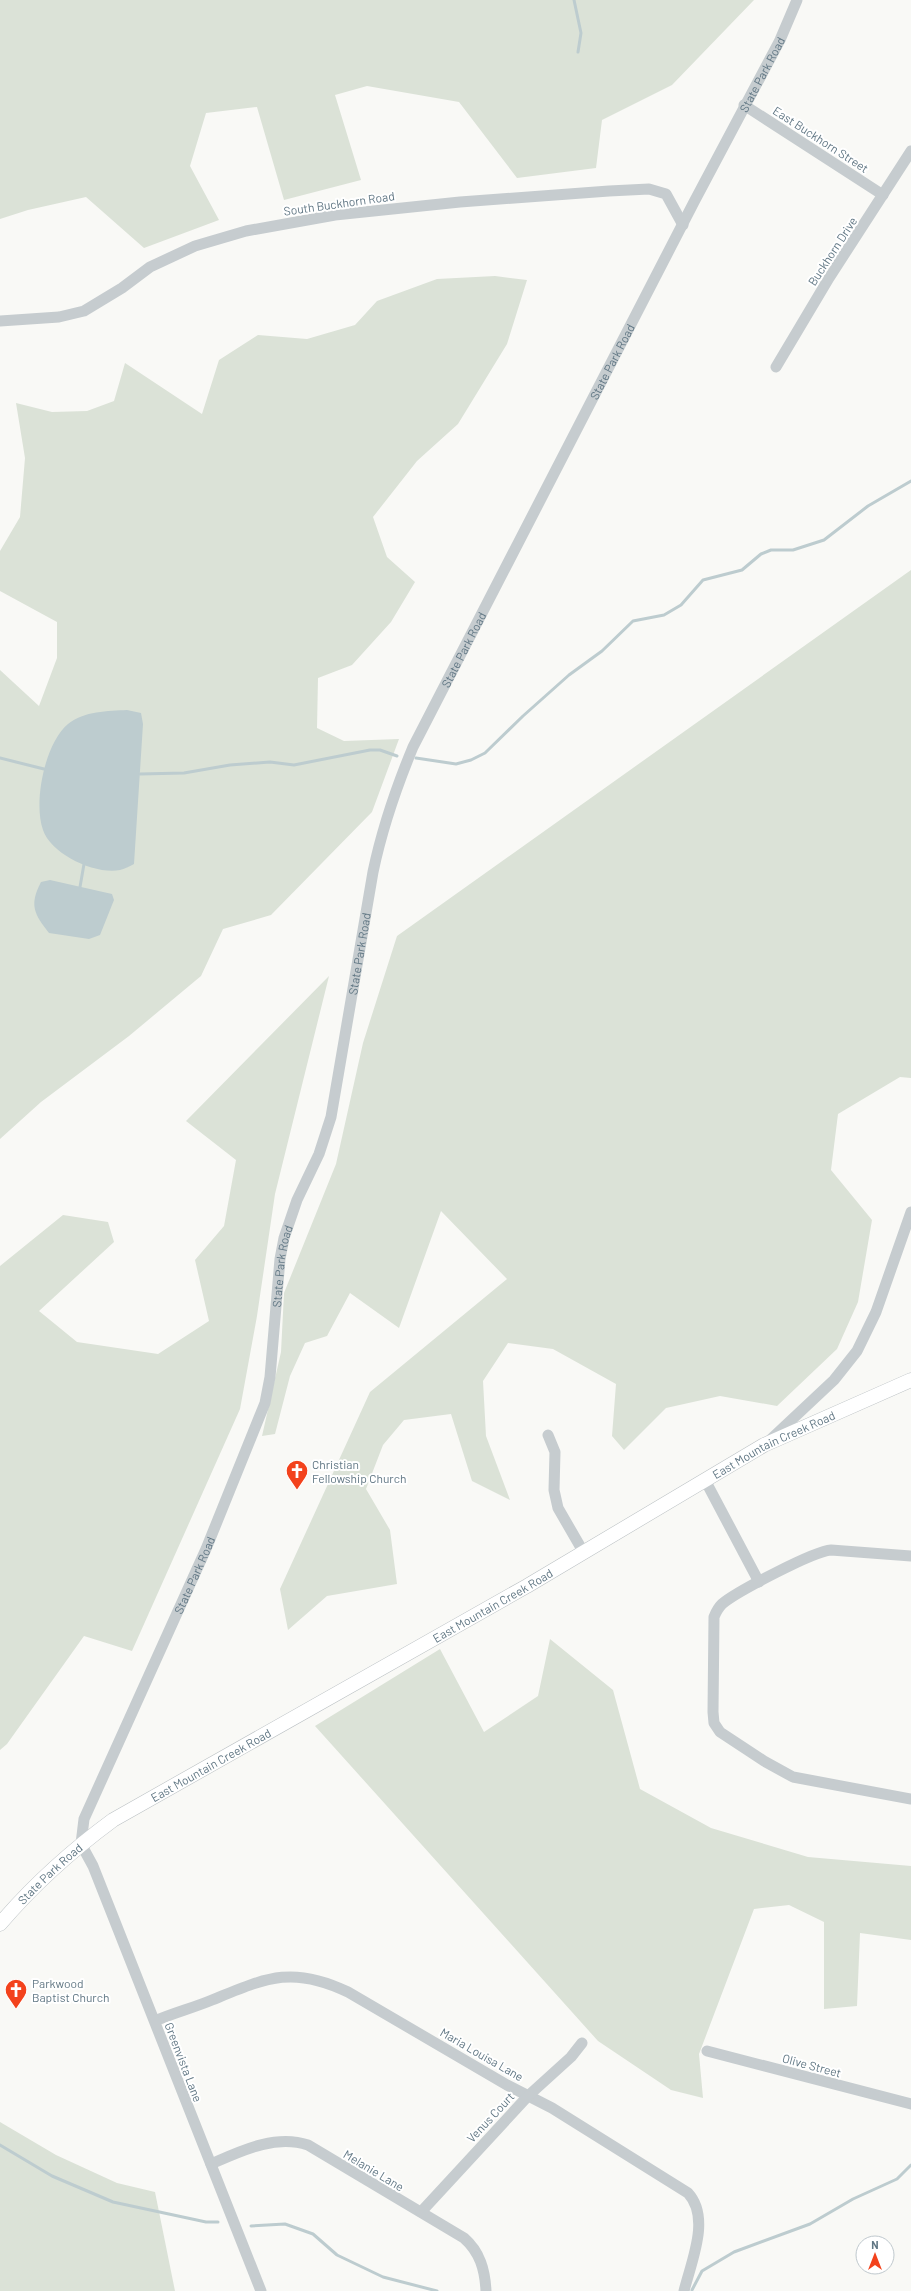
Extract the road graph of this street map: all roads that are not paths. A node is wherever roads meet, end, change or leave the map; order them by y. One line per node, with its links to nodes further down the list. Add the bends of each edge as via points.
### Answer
1 (796, 0): 2 (street, State Park Road, via 788,24)
2 (744, 105): 4 (street, East Buckhorn Street); 5 (street, State Park Road)
3 (911, 151): 4 (street, Buckhorn Drive)
4 (883, 195): 7 (street, Buckhorn Drive, via 829,278)
5 (682, 225): 6 (street, South Buckhorn Road, via 666,194 650,189 550,195 335,215 246,231 195,246 150,267 103,301 79,313 60,317); 17 (street, State Park Road, via 413,747 398,784 380,838 373,872 331,1116 319,1154 297,1200 284,1238 265,1403 203,1555 84,1819)
6 (0, 321)
7 (776, 367)
8 (911, 1212): 11 (street, via 876,1312 857,1351 834,1380)
9 (911, 1380): 11 (main road, East Mountain Creek Road)
10 (548, 1435): 13 (street, via 555,1452 554,1490 558,1508)
11 (764, 1445): 12 (main road, East Mountain Creek Road)
12 (705, 1480): 13 (main road, East Mountain Creek Road); 15 (street)
13 (584, 1553): 17 (main road, East Mountain Creek Road, via 113,1820)
14 (911, 1556): 15 (street, via 826,1550 815,1553)
15 (759, 1582): 16 (street, via 725,1601 714,1617 713,1712 716,1727 764,1761 794,1777)
16 (911, 1798)
17 (81, 1844): 18 (main road, State Park Road, via 33,1887); 19 (street, Greenvista Lane, via 93,1866)
18 (0, 1924)
19 (155, 2021): 22 (street, Maria Louisa Lane, via 262,1980 294,1977 316,1980 348,1992); 24 (street, Greenvista Lane)
20 (582, 2043): 22 (street, Venus Court, via 571,2057)
21 (707, 2051): 23 (street, Olive Street)
22 (528, 2096): 25 (street, Venus Court); 28 (street, Maria Louisa Lane, via 672,2182 692,2197 697,2209 698,2231)
23 (911, 2104)
24 (211, 2164): 25 (street, Melanie Lane, via 270,2142 297,2142 316,2150); 26 (street, Greenvista Lane)
25 (421, 2212): 27 (street, Melanie Lane, via 460,2236 474,2249 480,2260)
26 (261, 2291)
27 (486, 2291)
28 (684, 2291)

